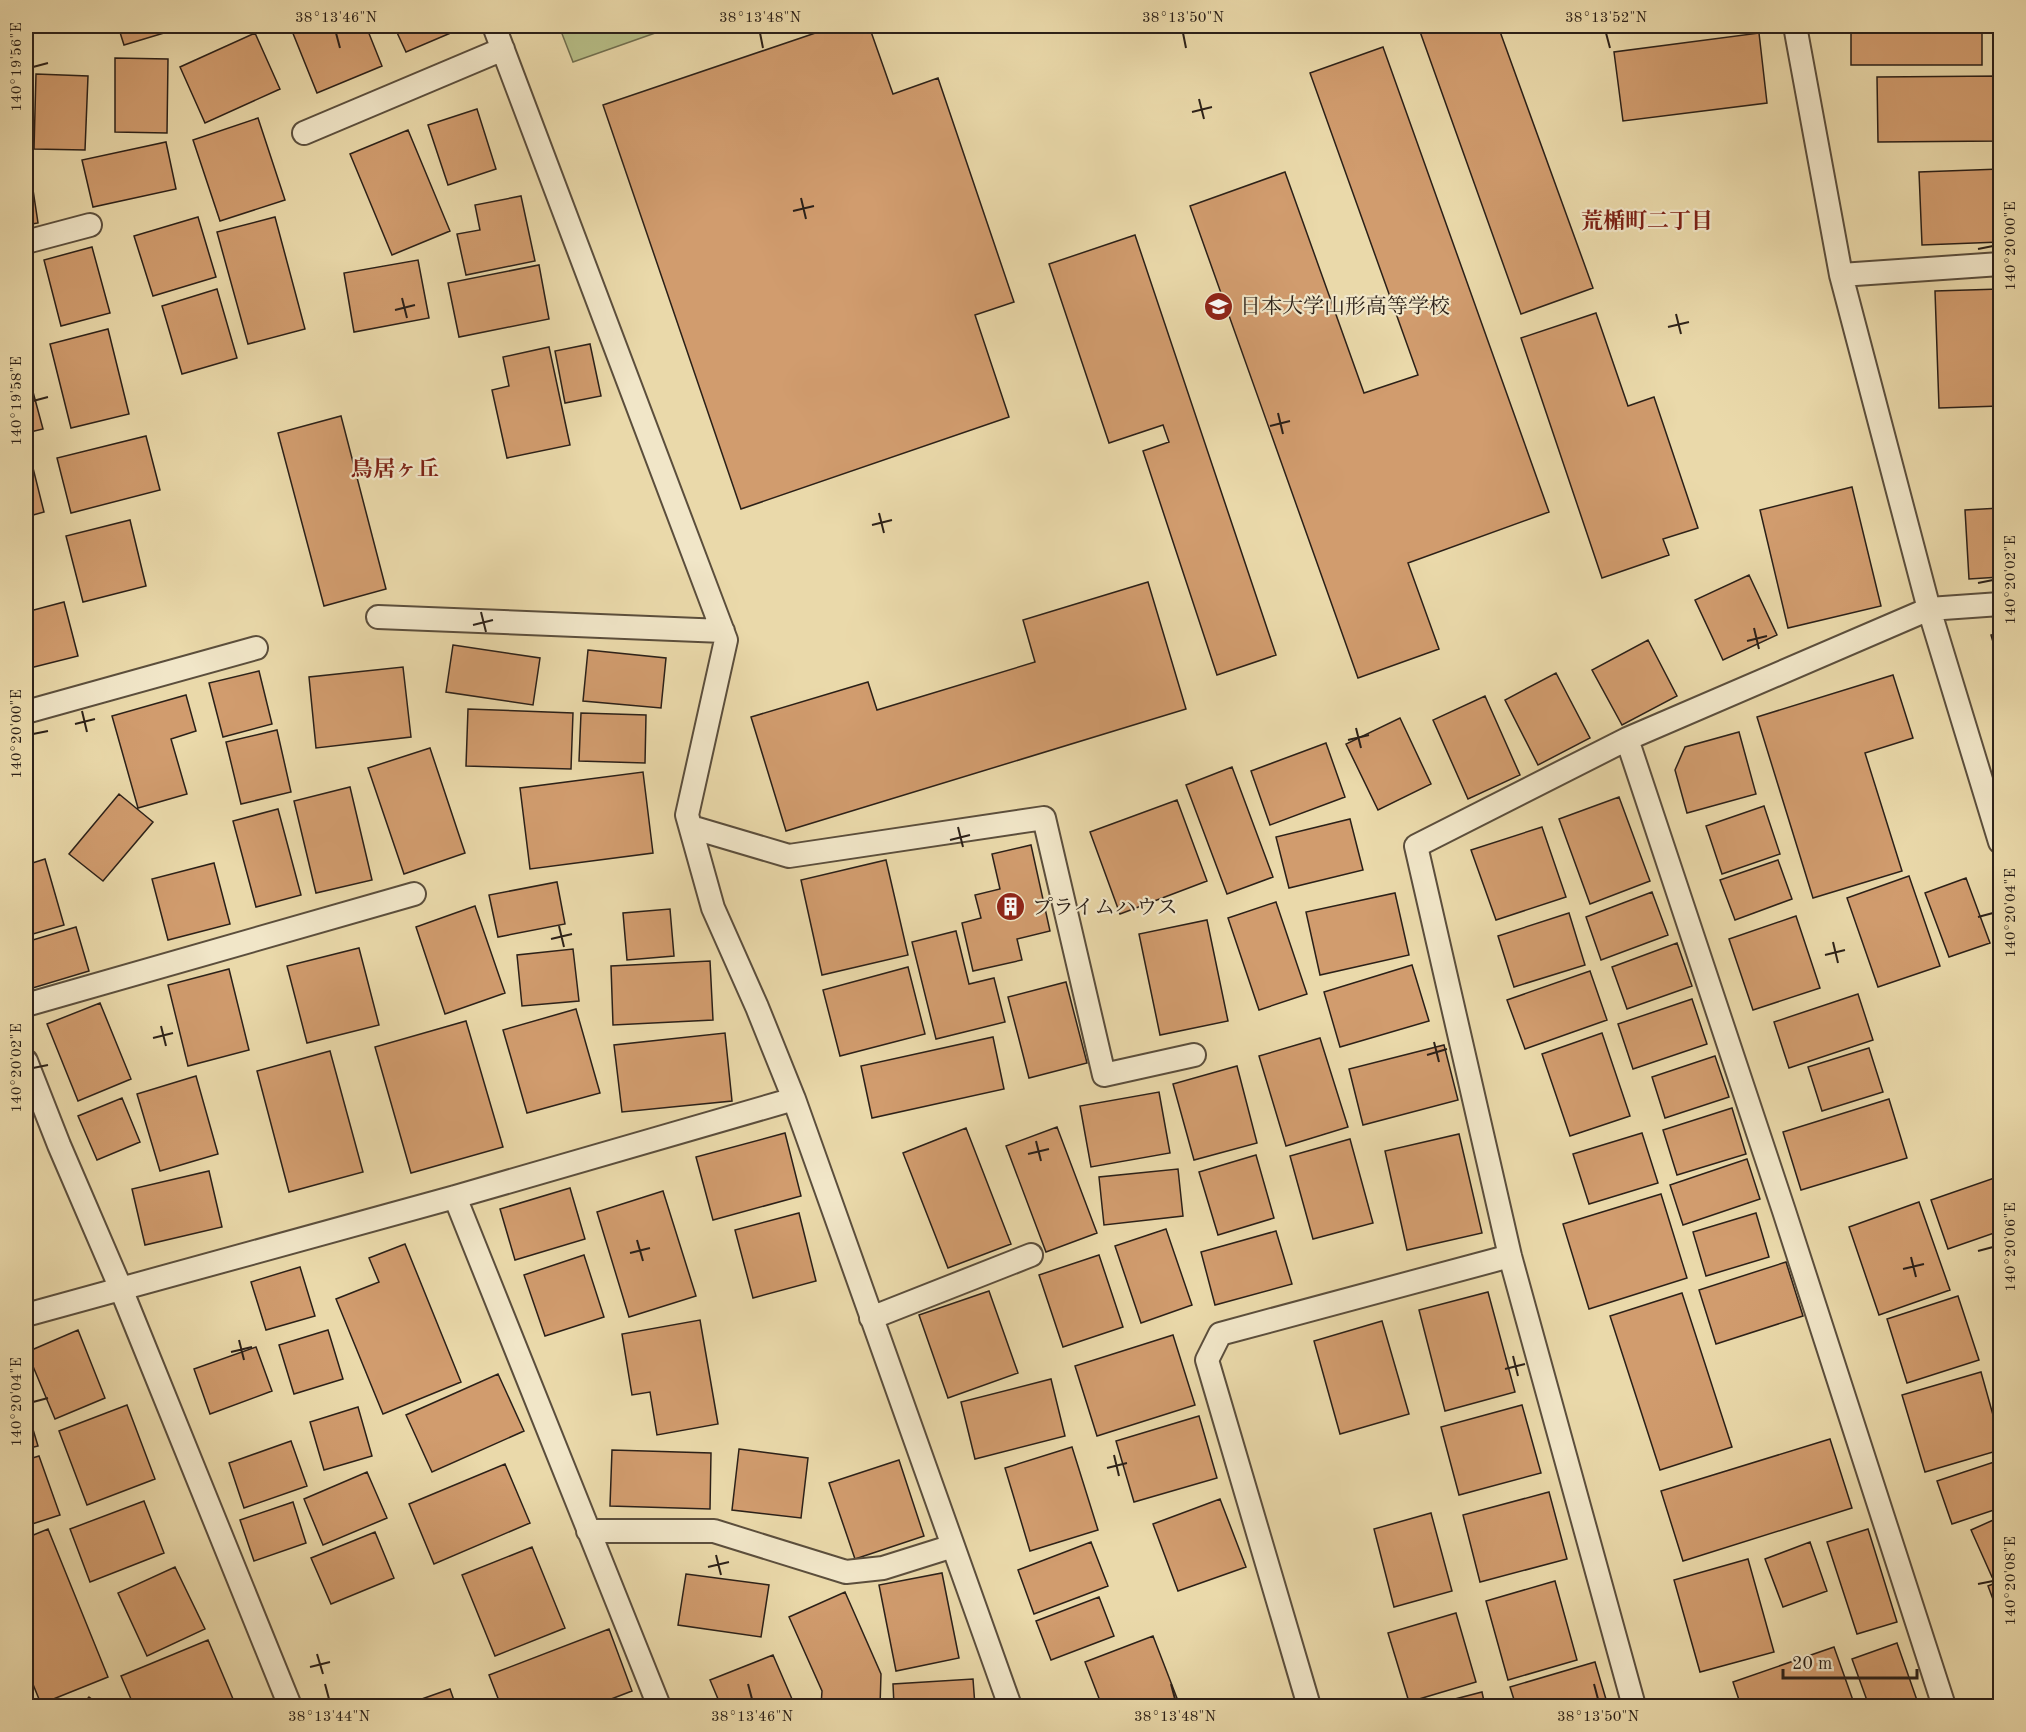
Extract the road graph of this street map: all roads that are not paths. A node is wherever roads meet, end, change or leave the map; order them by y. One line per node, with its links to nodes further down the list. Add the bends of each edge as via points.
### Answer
1 (494, 26): 3 (lane)
2 (1795, 26): 8 (lane)
3 (503, 49): 4 (lane); 12 (lane)
4 (304, 133)
5 (90, 225): 6 (lane)
6 (26, 242)
7 (2001, 264): 8 (lane)
8 (1841, 275): 10 (lane)
9 (2001, 604): 10 (lane)
10 (1929, 609): 15 (lane); 17 (lane)
11 (378, 617): 12 (lane)
12 (723, 631): 16 (lane, via 726,640 687,815)
13 (256, 648): 14 (lane)
14 (26, 712)
15 (1627, 739): 25 (lane, via 1416,846); 36 (lane)
16 (691, 827): 20 (lane, via 789,856 1044,818 1104,1075); 22 (lane, via 713,908)
17 (2001, 842)
18 (414, 894): 19 (lane)
19 (26, 1005)
20 (1194, 1055)
21 (26, 1061): 26 (lane)
22 (794, 1099): 23 (lane); 28 (lane)
23 (455, 1197): 26 (lane); 29 (lane)
24 (1031, 1255): 28 (lane)
25 (1510, 1256): 34 (lane, via 1220,1334 1207,1360); 35 (lane)
26 (121, 1289): 27 (lane); 31 (lane)
27 (26, 1315)
28 (871, 1318): 30 (lane)
29 (588, 1531): 30 (lane, via 714,1531 846,1572 883,1568); 32 (lane)
30 (952, 1546): 33 (lane)
31 (290, 1707)
32 (659, 1707)
33 (1010, 1707)
34 (1309, 1707)
35 (1634, 1707)
36 (1944, 1707)

